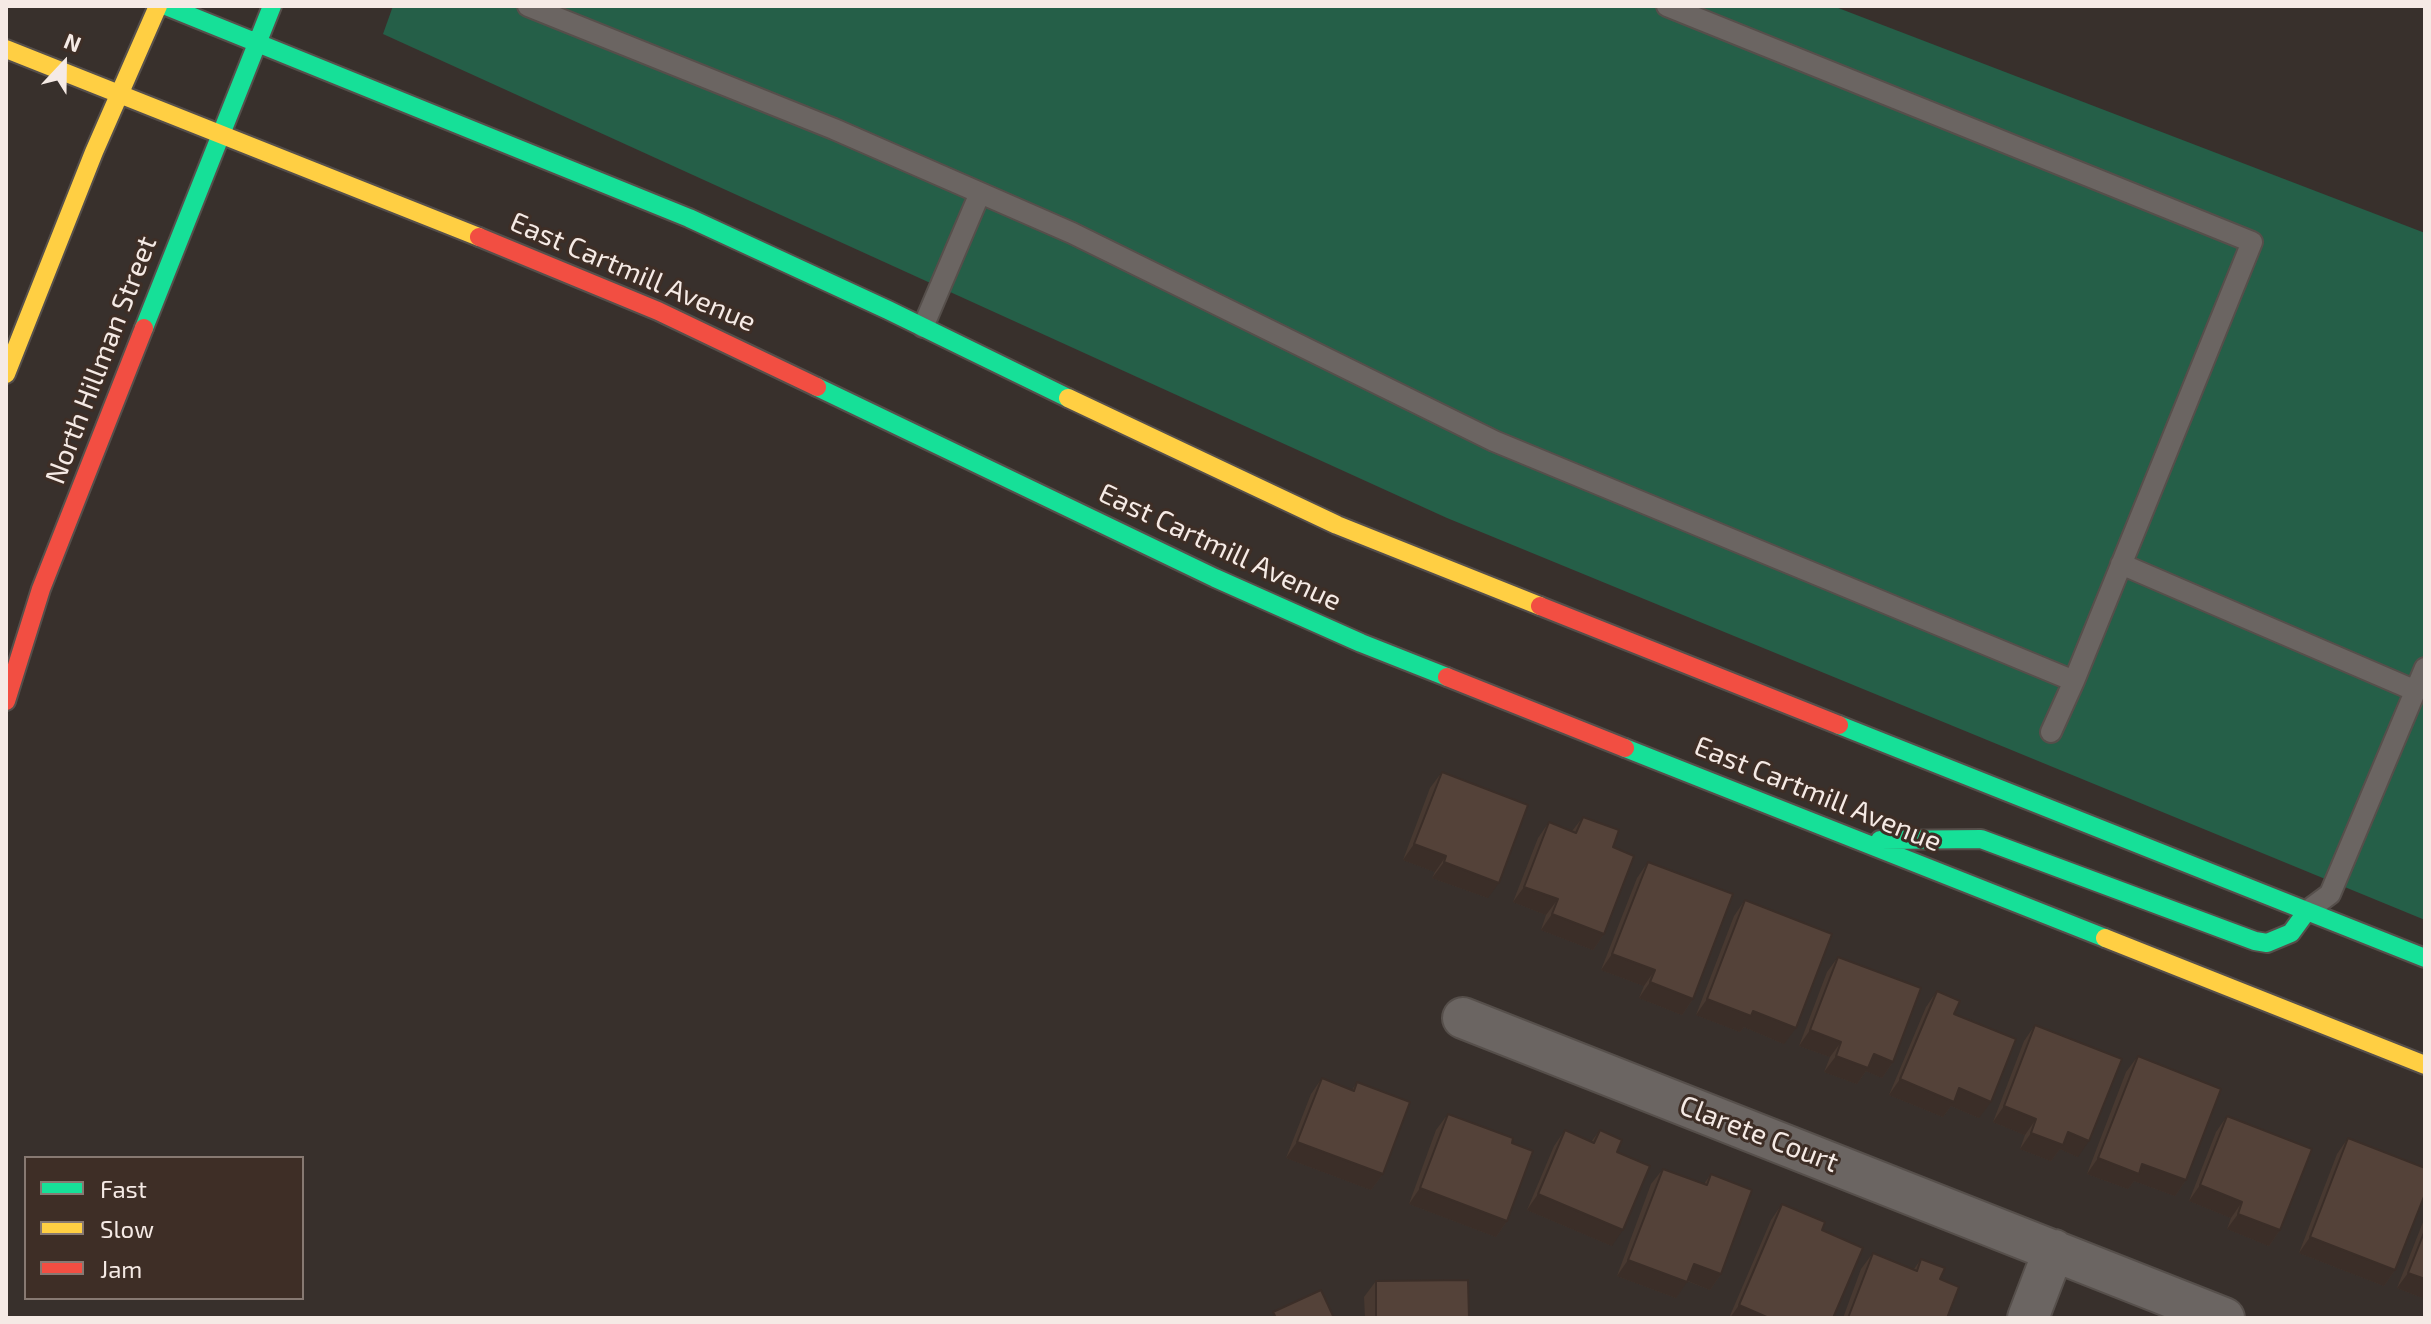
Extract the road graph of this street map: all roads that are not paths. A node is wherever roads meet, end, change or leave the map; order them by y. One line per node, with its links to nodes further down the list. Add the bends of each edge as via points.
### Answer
1 (158, 6): 8 (main road)
2 (166, 6): 6 (main road)
3 (272, 6): 6 (main road, North Hillman Street)
4 (528, 6): 10 (lane)
5 (1667, 6): 13 (lane, via 2252,242)
6 (257, 43): 9 (main road, North Hillman Street); 11 (main road, via 689,218)
7 (6, 49): 8 (main road, East Cartmill Avenue)
8 (119, 94): 9 (main road, East Cartmill Avenue); 12 (main road)
9 (220, 135): 17 (main road, North Hillman Street, via 41,589); 19 (main road, East Cartmill Avenue, via 542,261 713,336 1334,631)
10 (980, 193): 11 (lane); 15 (lane, via 1494,441)
11 (923, 327): 20 (main road, via 1337,525)
12 (6, 374)
13 (2121, 564): 15 (lane); 16 (lane)
14 (2425, 668): 16 (lane)
15 (2074, 681): 18 (lane)
16 (2416, 691): 20 (lane, via 2330,894)
17 (6, 701)
18 (2051, 732)
19 (1858, 840): 20 (main road, via 1981,839 2267,943 2291,933); 23 (main road, East Cartmill Avenue)
20 (2307, 911): 21 (main road)
21 (2425, 958)
22 (1463, 1018): 24 (street, Clarete Court)
23 (2425, 1065)
24 (2054, 1250): 25 (street); 26 (street, Clarete Court)
25 (2028, 1318)
26 (2224, 1318)

